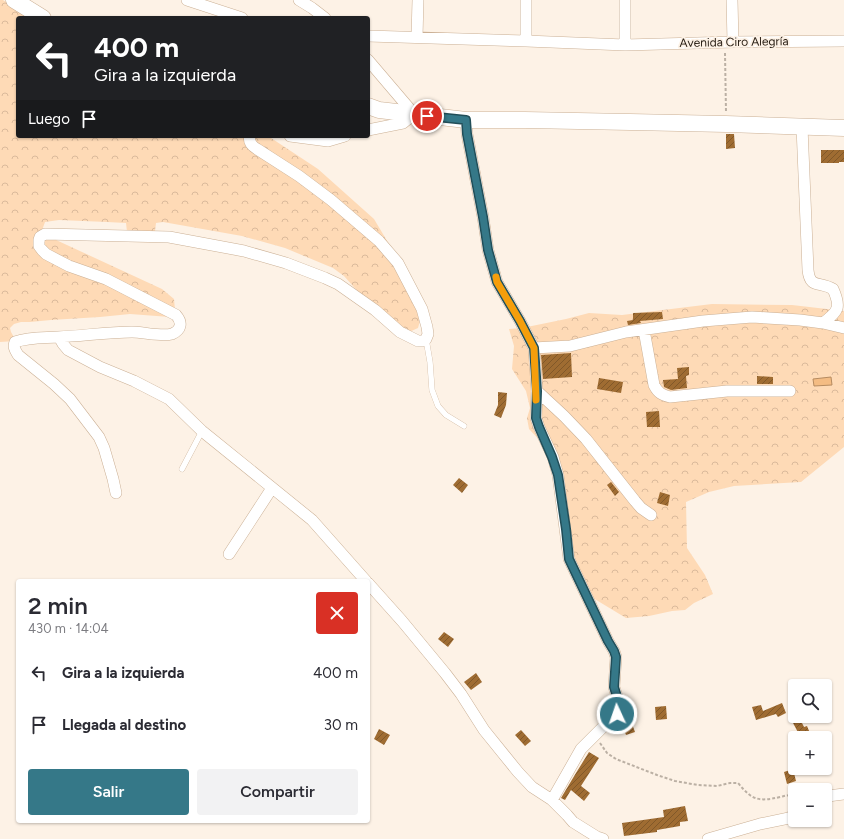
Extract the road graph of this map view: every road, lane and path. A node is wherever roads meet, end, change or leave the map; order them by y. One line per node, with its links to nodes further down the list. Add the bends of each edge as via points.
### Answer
1 (14, 0): 8 (street)
2 (187, 0): 9 (street)
3 (299, 0): 10 (street)
4 (418, 0): 12 (street)
5 (526, 0): 13 (street)
6 (625, 0): 16 (street)
7 (732, 0): 15 (street)
8 (40, 16)
9 (236, 16)
10 (322, 16)
11 (370, 36): 12 (street, Avenida Ciro Alegría)
12 (417, 37): 13 (street, Avenida Ciro Alegría)
13 (526, 40): 16 (street, Avenida Ciro Alegría)
14 (844, 41): 15 (street, Avenida Ciro Alegría)
15 (733, 42): 16 (street, Avenida Ciro Alegría); 21 (path, via 725,50)
16 (625, 45)
17 (370, 62): 19 (street)
18 (370, 107): 19 (street)
19 (414, 114): 20 (street); 24 (street, via 403,123)
20 (466, 120): 21 (street); 33 (street, via 488,250 497,282)
21 (726, 124): 22 (street)
22 (802, 127): 23 (street); 28 (street, via 809,278 812,283 833,289 838,304 836,313)
23 (844, 128)
24 (370, 130)
25 (249, 138): 32 (street, via 257,150 299,176 379,241 398,263 422,309 428,334)
26 (305, 138): 27 (street, via 328,141)
27 (338, 138)
28 (824, 323): 29 (street); 30 (street, via 752,317)
29 (844, 328)
30 (644, 330): 33 (street, via 570,346); 35 (street, via 654,385 662,396 727,391)
31 (58, 337): 32 (street, via 133,332 168,335 177,331 181,323 176,315 106,279 69,266 46,254 39,246 40,237 45,234 168,237 244,251 286,263 338,284 400,332 418,341); 37 (street, via 68,350 169,400); 40 (street, via 22,339 16,342 14,350 70,399 99,437)
32 (426, 339): 36 (lane, via 432,390 438,406 446,415)
33 (534, 348): 34 (street)
34 (537, 391): 41 (street, via 586,439 635,501); 45 (street, via 536,418 558,475 569,559 616,657 614,687 619,703 618,710 614,719)
35 (790, 391)
36 (464, 426)
37 (202, 431): 38 (lane); 39 (street)
38 (182, 469)
39 (272, 488): 42 (street); 43 (street, via 312,520)
40 (116, 493)
41 (651, 515)
42 (229, 554)
43 (364, 579)
44 (370, 585): 49 (street, via 445,672 484,730 518,772 532,787)
45 (596, 733): 46 (path, via 601,746 616,759 675,781 717,786 738,783 752,797 760,800); 49 (street, via 581,748)
46 (788, 794)
47 (844, 794): 48 (street)
48 (832, 796)
49 (552, 800): 51 (street, via 572,822)
50 (788, 818): 52 (street)
51 (602, 839)
52 (708, 839)

